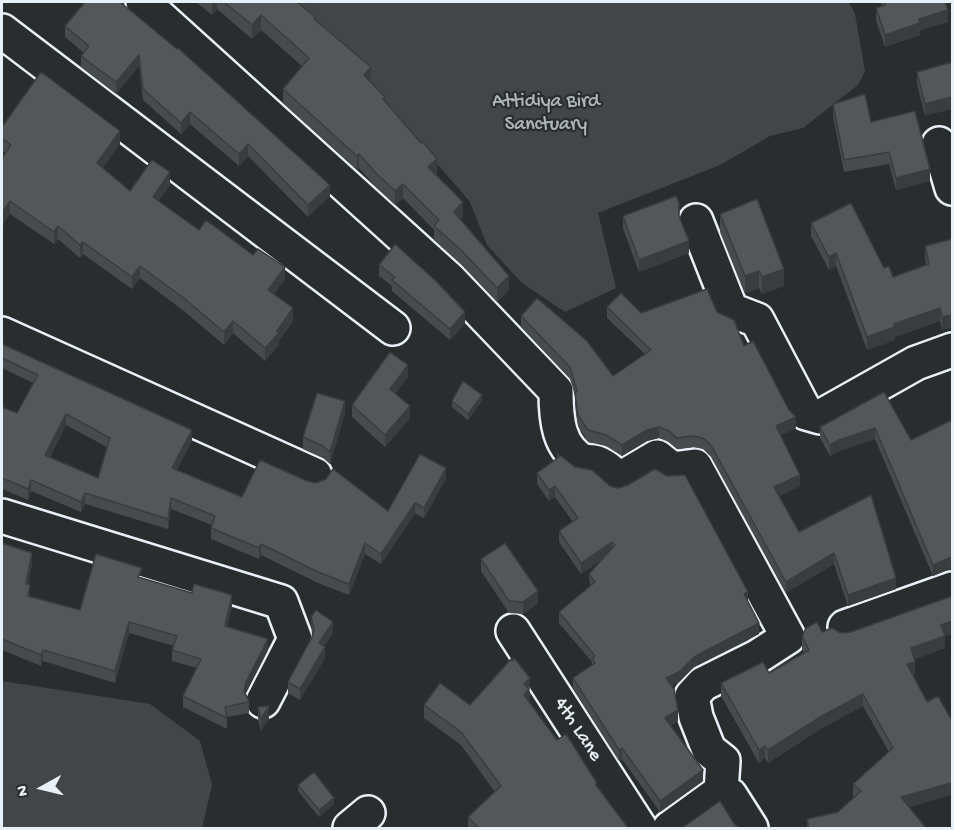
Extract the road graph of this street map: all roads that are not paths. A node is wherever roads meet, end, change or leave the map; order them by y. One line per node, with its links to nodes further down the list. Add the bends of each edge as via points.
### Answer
1 (143, 2): 15 (street, via 449,279 556,391 562,440 574,456 585,462 597,462 618,480 657,457 672,469 695,466 788,637 703,684 692,696 709,750 723,761)
2 (2, 31): 6 (street)
3 (939, 144): 4 (street)
4 (952, 188)
5 (696, 221): 8 (street, via 731,310 757,320 806,413 820,417 916,363)
6 (393, 328)
7 (2, 334): 9 (street)
8 (952, 350)
9 (315, 475)
10 (2, 516): 14 (street, via 281,602 294,639)
11 (952, 589): 12 (street)
12 (845, 627)
13 (513, 631): 16 (street, 4th Lane)
14 (263, 701)
15 (721, 791): 17 (street); 18 (street, via 730,795)
16 (640, 828)
17 (670, 828)
18 (751, 828)

